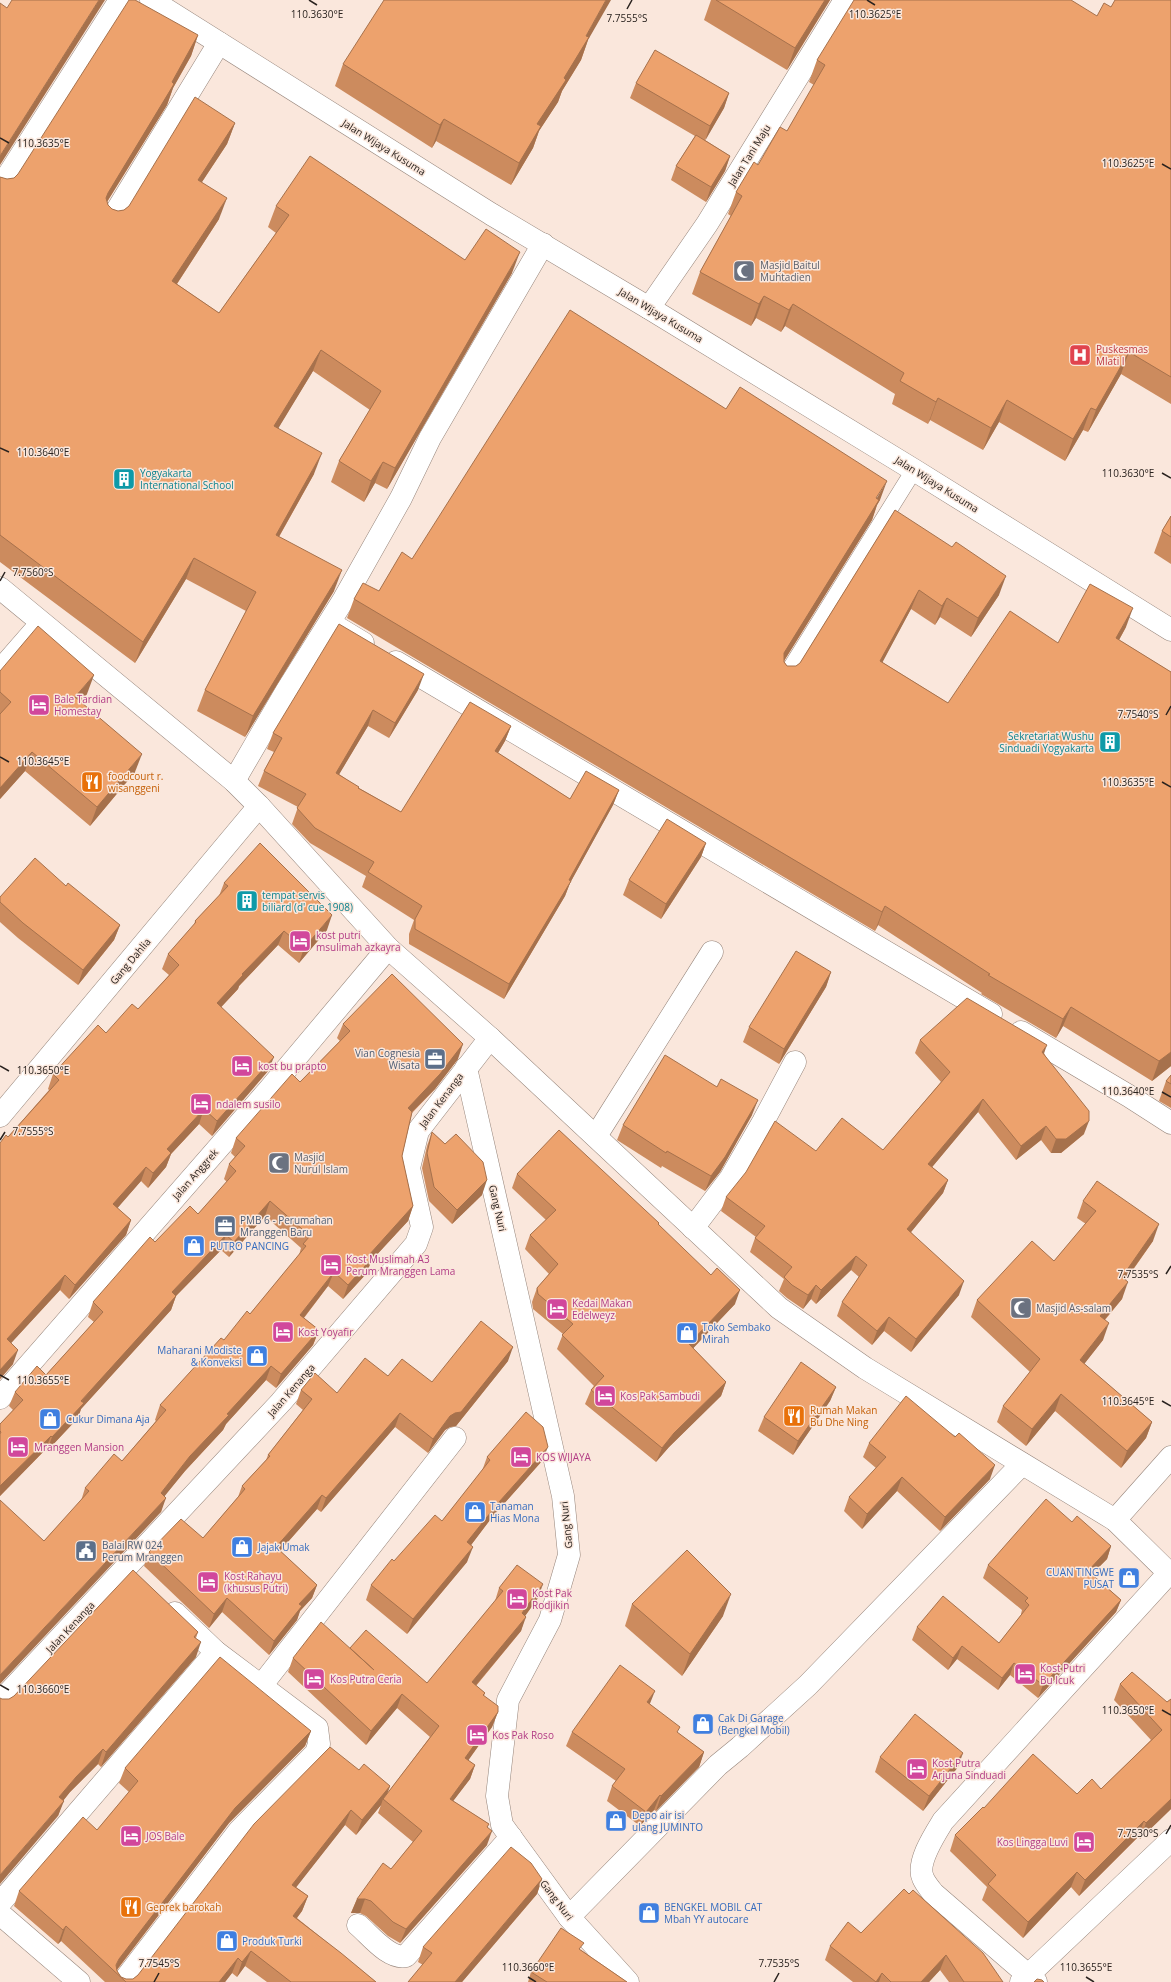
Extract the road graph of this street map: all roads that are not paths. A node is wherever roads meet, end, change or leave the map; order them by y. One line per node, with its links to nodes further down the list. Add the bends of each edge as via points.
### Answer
1 (120, 0): 5 (street)
2 (151, 0): 4 (street, Jalan Wijaya Kusuma)
3 (845, 0): 8 (street, Jalan Tani Maju, via 707,224)
4 (219, 43): 6 (street); 7 (street, Jalan Wijaya Kusuma, via 490,214)
5 (0, 188)
6 (111, 220)
7 (543, 244): 8 (street, Jalan Wijaya Kusuma); 12 (street, via 430,438 401,498)
8 (649, 308): 9 (street, Jalan Wijaya Kusuma)
9 (914, 470): 13 (street, Jalan Wijaya Kusuma); 15 (lane)
10 (0, 588): 11 (street)
11 (40, 620): 14 (lane); 16 (street)
12 (330, 623): 16 (street); 24 (street, via 1115,1087)
13 (1171, 630)
14 (0, 666)
15 (785, 677)
16 (234, 781): 17 (street)
17 (259, 806): 18 (street); 23 (street, Gang Dahlia)
18 (388, 948): 20 (street); 27 (street, Jalan Anggrek, via 273,1086)
19 (712, 952): 25 (street)
20 (490, 1038): 22 (street, Jalan Kenanga); 25 (street)
21 (795, 1062): 26 (street, via 764,1122 730,1179)
22 (466, 1068): 32 (street, Jalan Kenanga, via 418,1131 409,1168 422,1227 416,1244 281,1402); 39 (street, Gang Nuri, via 563,1496 569,1555 550,1620 508,1700 498,1796 502,1825)
23 (0, 1116)
24 (1171, 1123)
25 (596, 1136): 26 (street)
26 (693, 1228): 30 (street, via 779,1308 865,1368)
27 (0, 1398)
28 (455, 1438): 37 (street)
29 (1171, 1457): 31 (street)
30 (1022, 1464): 31 (street); 43 (street, via 808,1685 718,1765)
31 (1115, 1520): 33 (street)
32 (126, 1566): 34 (street); 38 (street, Jalan Kenanga)
33 (1170, 1574): 45 (street, via 943,1821 929,1844 922,1863 922,1877 933,1893)
34 (143, 1582)
35 (160, 1598): 36 (street)
36 (216, 1652): 37 (street); 41 (street)
37 (261, 1686): 47 (street, via 317,1728 319,1744 316,1753 239,1831)
38 (0, 1702)
39 (510, 1837): 43 (street, Gang Nuri); 44 (street, via 406,1956 400,1957 386,1950)
40 (1171, 1840): 45 (street)
41 (0, 1903)
42 (0, 1914): 46 (street)
43 (569, 1917): 48 (street, Gang Nuri)
44 (358, 1925)
45 (1029, 1980)
46 (79, 1982)
47 (123, 1982)
48 (628, 1982)

